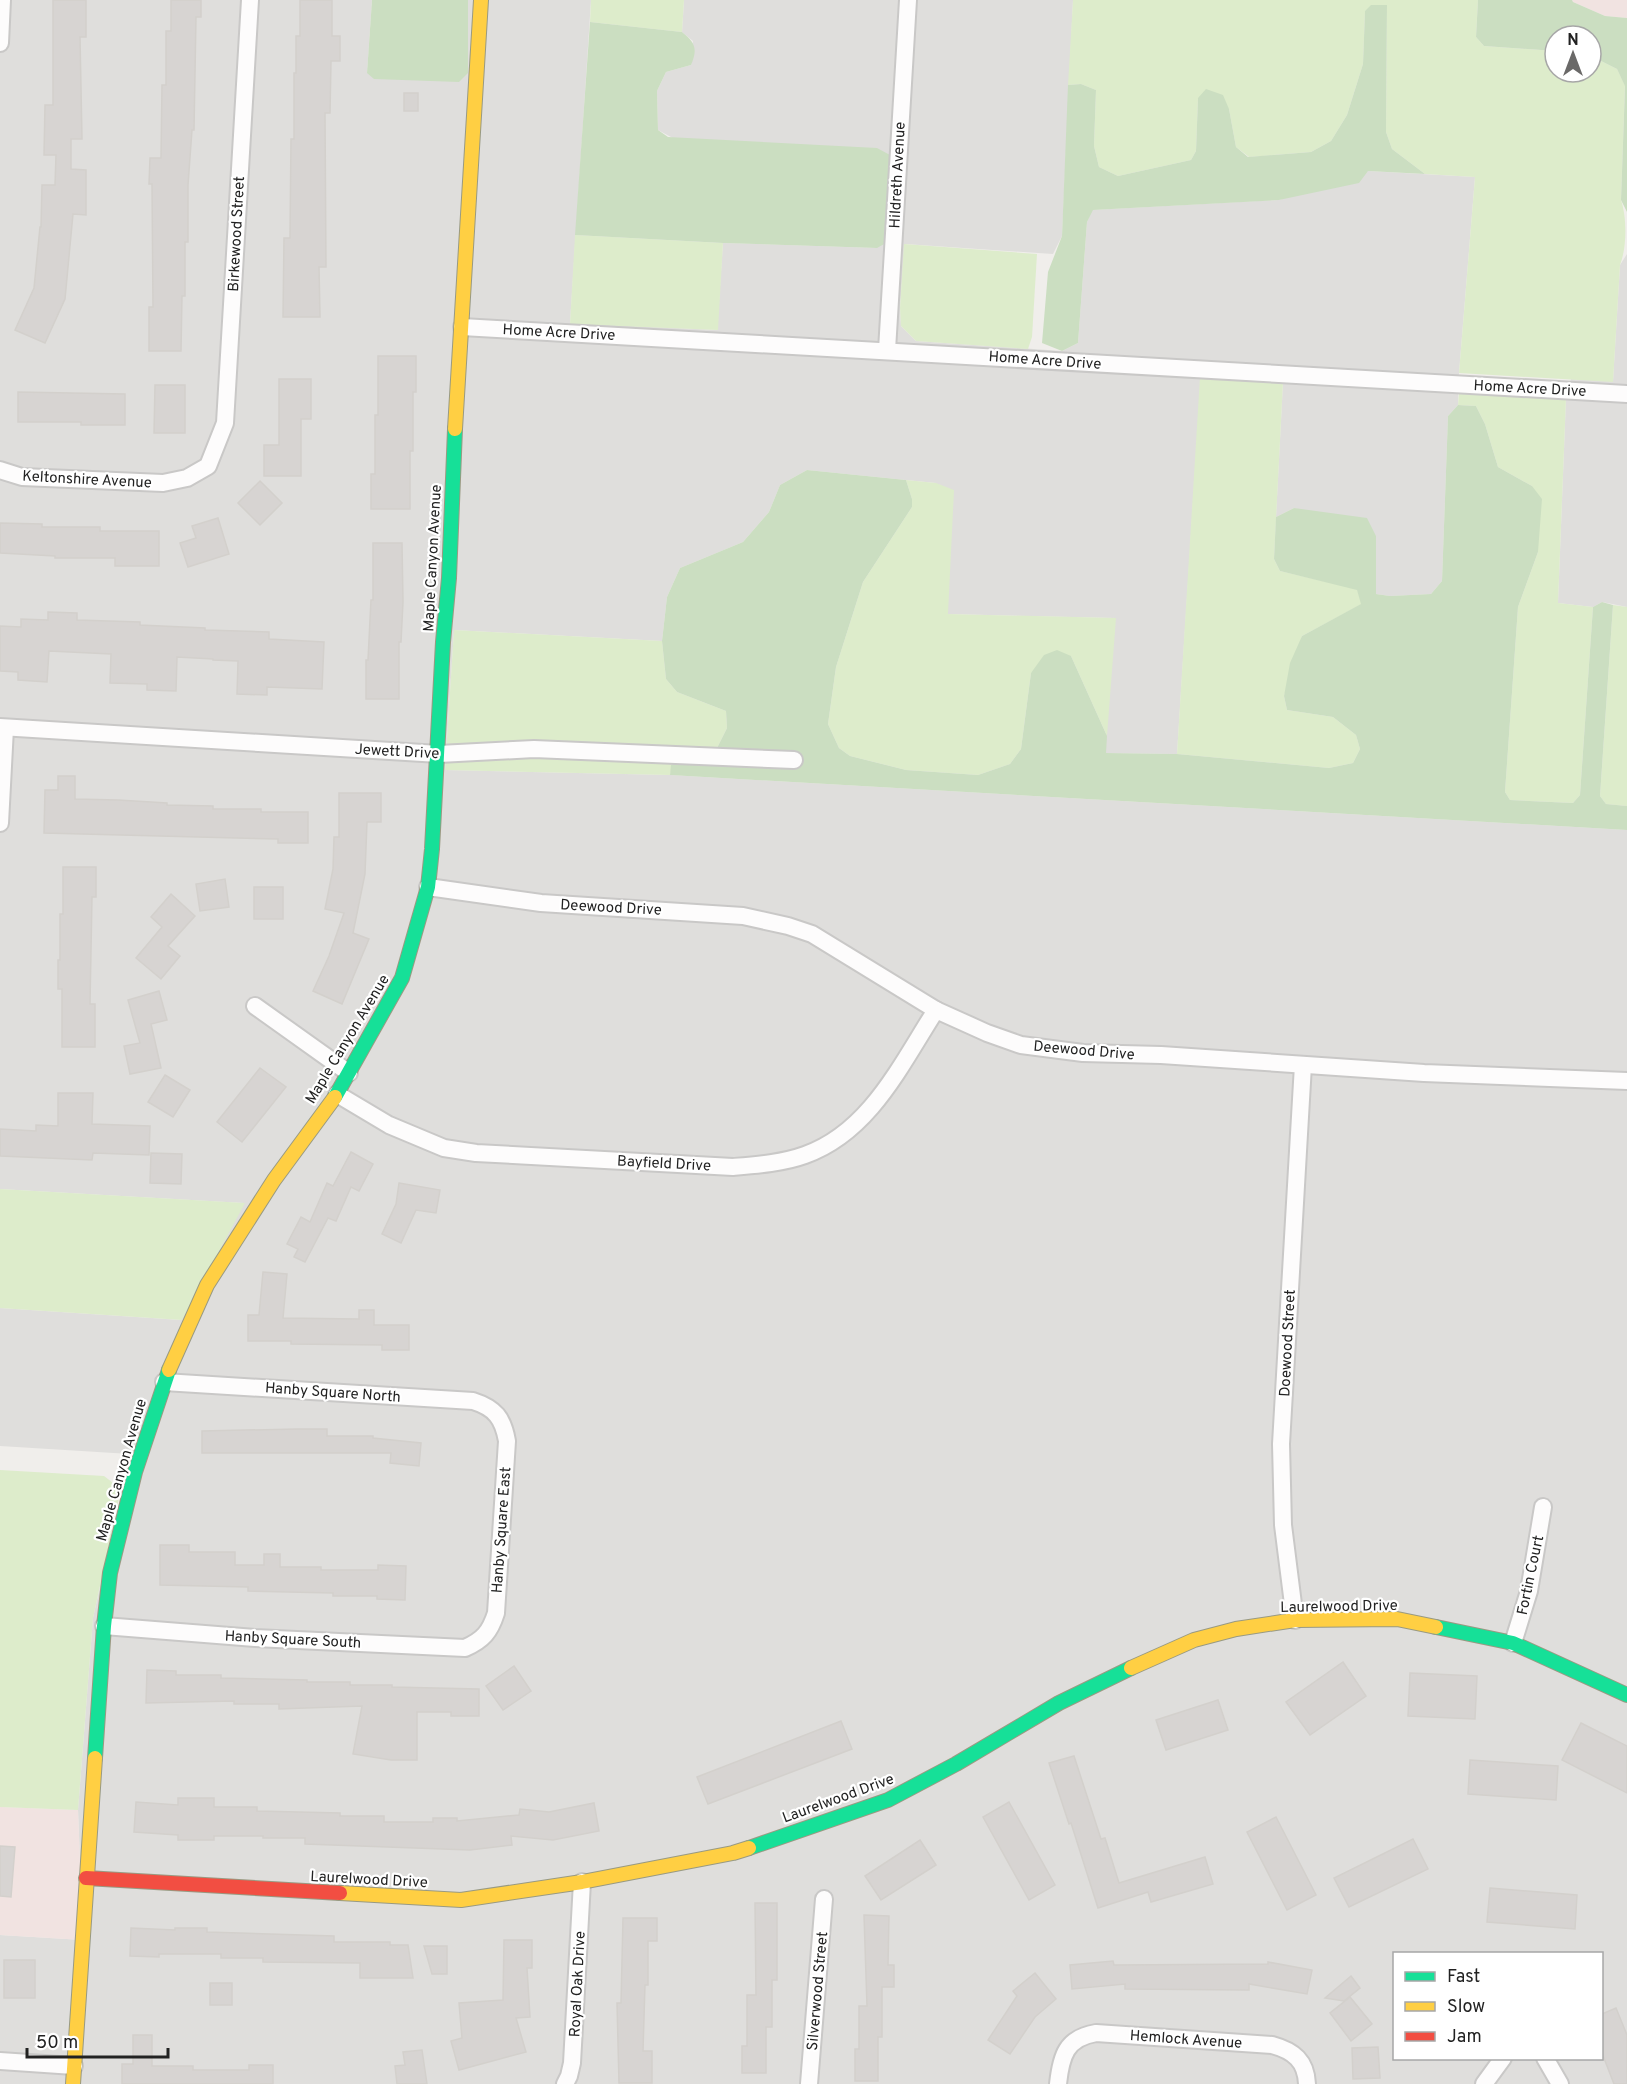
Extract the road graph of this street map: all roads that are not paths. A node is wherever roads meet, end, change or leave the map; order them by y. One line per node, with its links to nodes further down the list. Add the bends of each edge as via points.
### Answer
1 (2, 0): 5 (street)
2 (250, 0): 9 (street, Birkewood Street, via 225,423)
3 (481, 0): 6 (street, Maple Canyon Avenue)
4 (908, 0): 7 (street, Hildreth Avenue)
5 (0, 44)
6 (462, 327): 7 (street, Home Acre Drive); 12 (street, Maple Canyon Avenue)
7 (887, 350): 8 (street, Home Acre Drive)
8 (1627, 393)
9 (208, 466): 10 (street, Keltonshire Avenue, via 187,478 163,483 22,477)
10 (0, 470)
11 (3, 727): 12 (street, Jewett Drive); 14 (street)
12 (439, 754): 13 (street, Jewett Drive, via 534,749); 15 (street, Maple Canyon Avenue)
13 (795, 760)
14 (0, 823)
15 (428, 887): 17 (street, Deewood Drive, via 541,903 743,916 788,926 812,934); 19 (street, Maple Canyon Avenue, via 402,978)
16 (255, 1006): 19 (street)
17 (936, 1010): 18 (street, Deewood Drive, via 1021,1045 1060,1051); 21 (street, Bayfield Drive, via 880,1098 857,1123 832,1142 805,1155 763,1164 733,1167 444,1148 388,1125)
18 (1303, 1065): 20 (street, Deewood Drive); 25 (street, Doewood Street, via 1281,1444 1283,1525)
19 (349, 1072): 21 (street, Maple Canyon Avenue)
20 (1627, 1081)
21 (337, 1094): 22 (street, Maple Canyon Avenue, via 274,1180 207,1285)
22 (164, 1382): 23 (street, Hanby Square North, via 472,1401 487,1405); 26 (street, Maple Canyon Avenue, via 135,1472 110,1573)
23 (498, 1416): 27 (street, Hanby Square East, via 507,1441 496,1613)
24 (1543, 1507): 28 (street, Fortin Court, via 1529,1591)
25 (1295, 1620): 28 (street, Laurelwood Drive, via 1397,1619); 31 (street, Laurelwood Drive, via 1236,1629 1162,1653 1059,1703 888,1800 733,1853)
26 (104, 1626): 27 (street, Hanby Square South, via 447,1648 465,1648); 30 (street, Maple Canyon Avenue)
27 (481, 1641)
28 (1513, 1643): 29 (street, Laurelwood Drive)
29 (1627, 1695)
30 (86, 1878): 31 (street, Laurelwood Drive, via 461,1900); 36 (street, Maple Canyon Avenue)
31 (582, 1882): 38 (street, Royal Oak Drive, via 572,2063)
32 (824, 1899): 39 (street, Silverwood Street)
33 (1502, 2060): 42 (street)
34 (1546, 2060): 43 (street)
35 (0, 2061): 36 (street)
36 (74, 2066): 37 (street, Maple Canyon Avenue)
37 (73, 2084)
38 (565, 2084)
39 (809, 2084)
40 (1058, 2084): 41 (street, Hemlock Avenue, via 1059,2068 1071,2044 1082,2035 1096,2033 1287,2049 1299,2059)
41 (1307, 2084)
42 (1484, 2084)
43 (1560, 2084)

